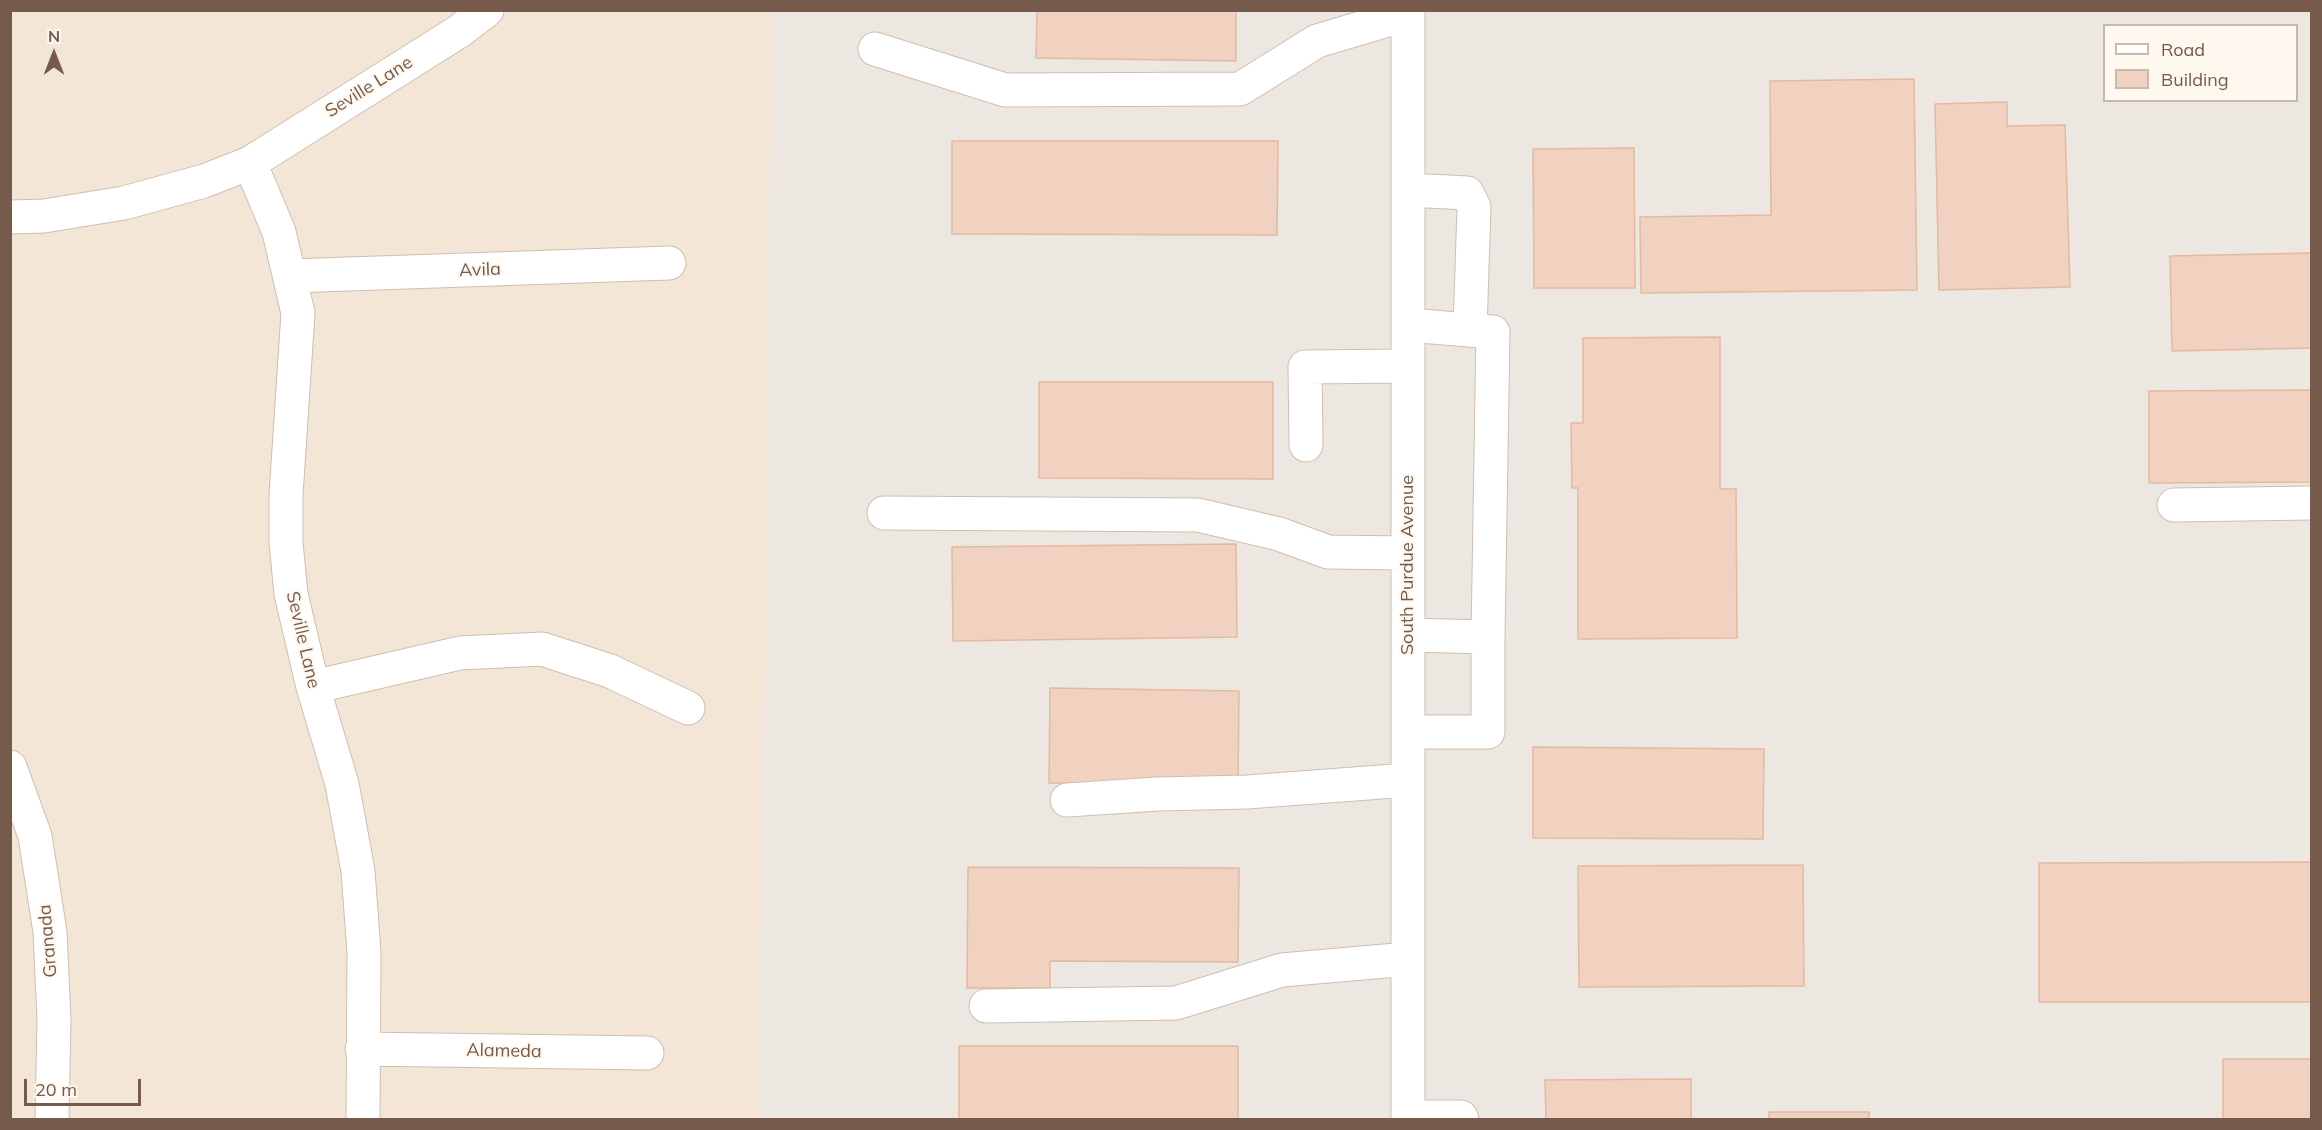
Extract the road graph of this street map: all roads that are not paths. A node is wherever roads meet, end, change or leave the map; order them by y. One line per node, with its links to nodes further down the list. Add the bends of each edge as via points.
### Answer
1 (487, 10): 4 (street, Seville Lane)
2 (1408, 12): 3 (street, via 1317,41 1240,89 1005,90); 5 (street, South Purdue Avenue)
3 (875, 49)
4 (250, 163): 6 (street, Seville Lane, via 204,181 124,203); 8 (street, Seville Lane, via 279,232)
5 (1408, 190): 9 (street, South Purdue Avenue); 10 (street, via 1467,193 1474,207)
6 (10, 218)
7 (669, 263): 8 (street, Avila)
8 (290, 276): 19 (street, Seville Lane, via 298,313 286,543 291,594)
9 (1408, 325): 10 (street); 11 (street, South Purdue Avenue)
10 (1470, 330): 18 (street, via 1493,332)
11 (1408, 366): 12 (street, via 1305,367); 16 (street, South Purdue Avenue)
12 (1306, 445)
13 (2312, 503): 14 (street)
14 (2174, 505)
15 (884, 513): 16 (street, via 1198,515 1279,534 1328,552)
16 (1408, 553): 17 (street, South Purdue Avenue)
17 (1408, 635): 18 (street); 21 (street, South Purdue Avenue)
18 (1488, 638): 21 (street, via 1488,732)
19 (313, 687): 20 (street, via 459,653 542,648 610,671); 27 (street, Seville Lane, via 342,784 358,871 364,952)
20 (688, 708)
21 (1408, 732): 23 (street, South Purdue Avenue)
22 (10, 767): 30 (street, Granada, via 35,836 50,932 54,1019)
23 (1408, 780): 24 (street); 25 (street, South Purdue Avenue)
24 (1066, 800)
25 (1408, 959): 26 (street, via 1282,970 1176,1002); 29 (street, South Purdue Avenue)
26 (986, 1006)
27 (362, 1049): 28 (street, Alameda); 31 (street, Seville Lane)
28 (647, 1053)
29 (1408, 1118): 32 (street)
30 (52, 1119)
31 (363, 1119)
32 (1462, 1119)

